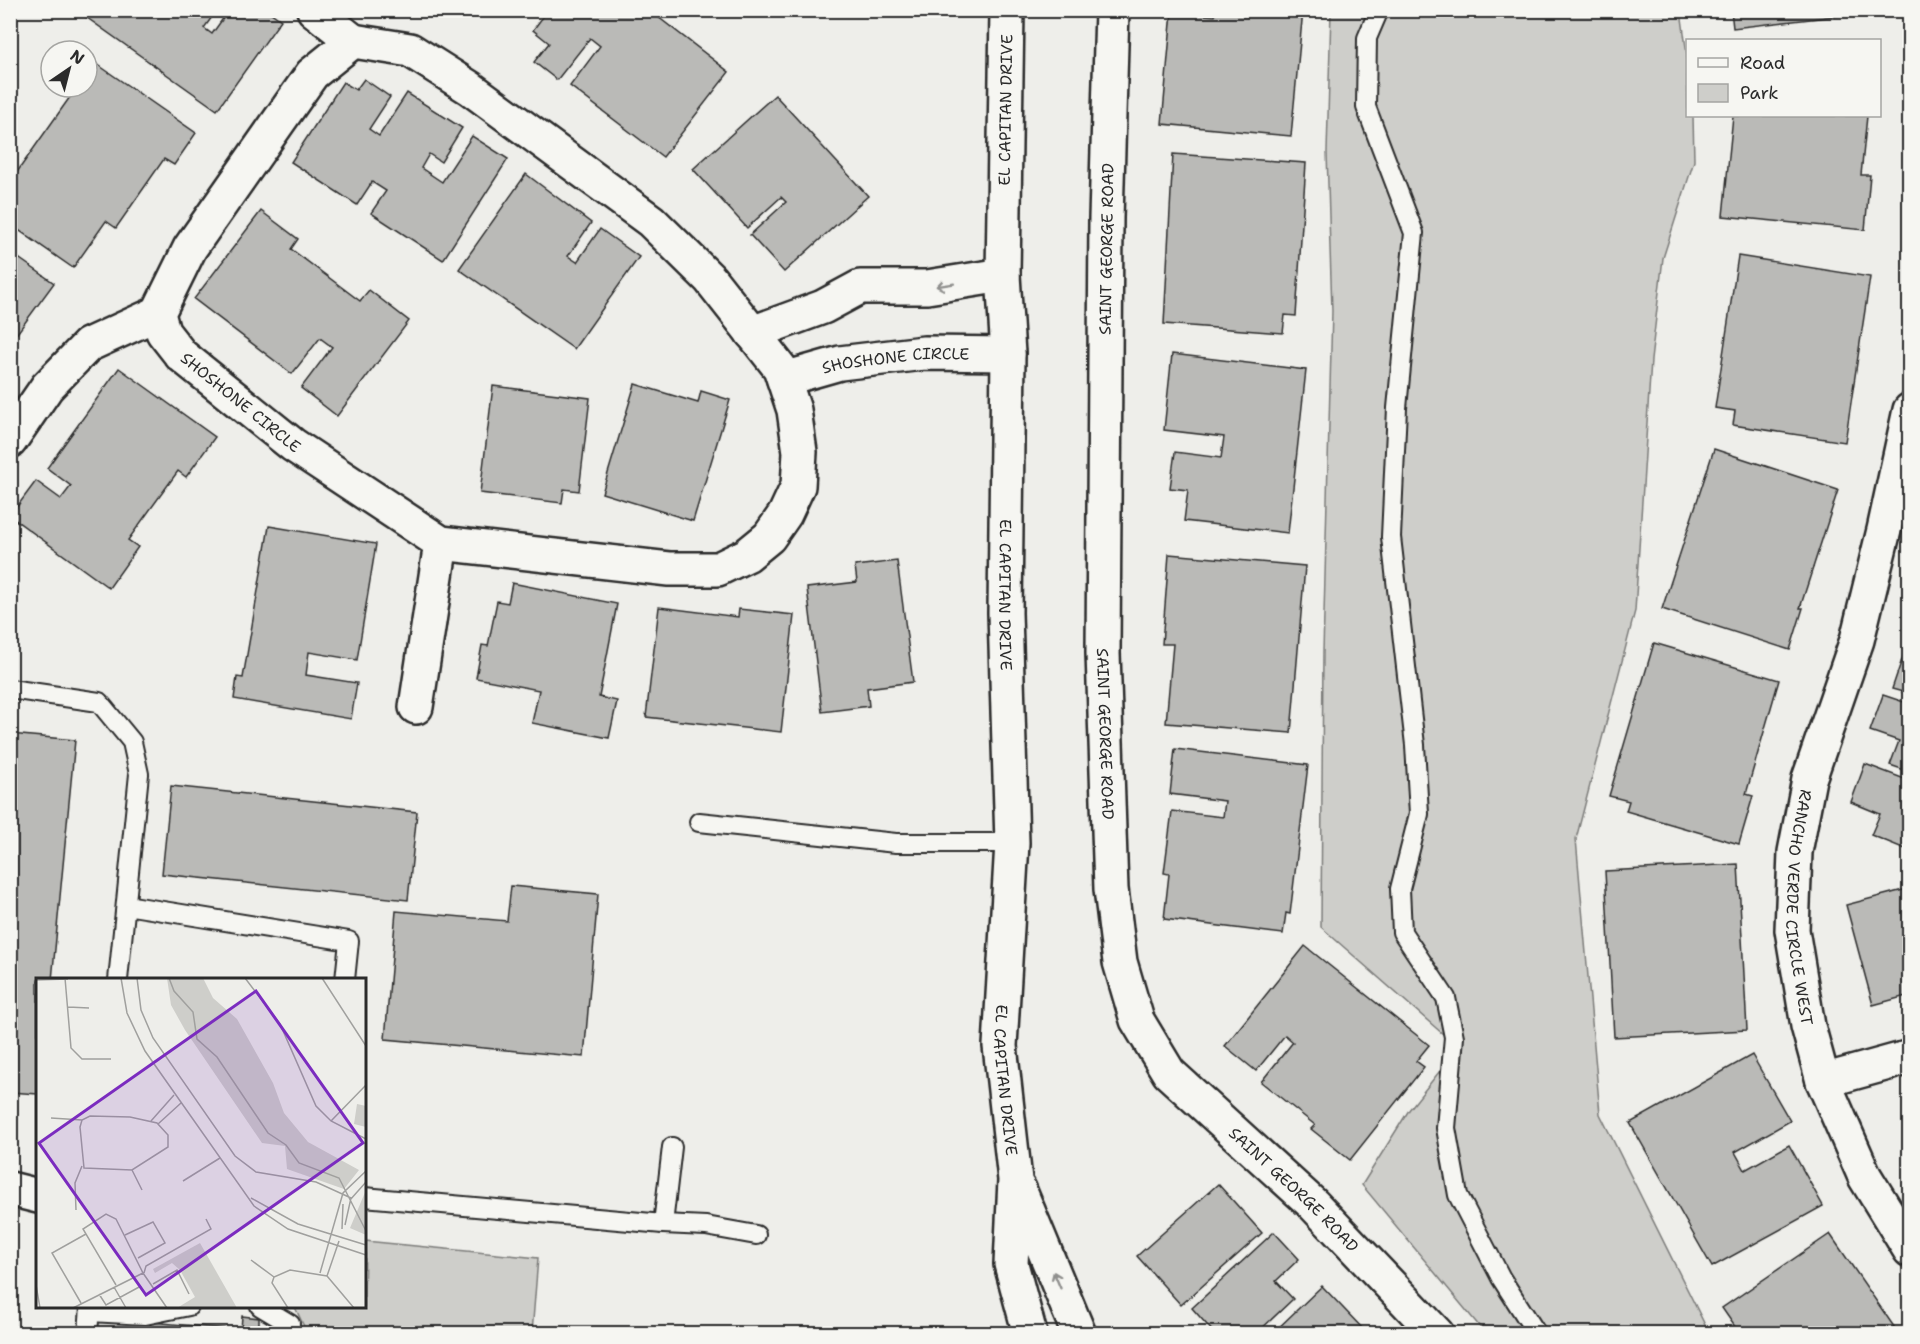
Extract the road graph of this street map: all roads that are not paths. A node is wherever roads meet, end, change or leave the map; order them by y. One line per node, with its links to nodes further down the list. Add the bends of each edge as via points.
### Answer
1 (314, 10): 5 (street)
2 (1007, 10): 6 (street, EL CAPITAN DRIVE)
3 (1112, 10): 38 (street, SAINT GEORGE ROAD, via 1106,218 1103,653 1111,889 1119,962 1137,1020 1169,1073 1313,1204)
4 (1379, 10): 39 (lane, via 1366,38 1366,107 1414,232 1397,408 1391,537 1419,814 1400,889 1402,932 1446,998 1454,1037 1446,1128 1458,1195 1501,1278)
5 (353, 40): 7 (street, via 312,74 190,248); 8 (street, SHOSHONE CIRCLE, via 410,50 470,88 651,221 710,279)
6 (1003, 275): 8 (street, one-way to 8, via 927,288 860,287 823,307); 9 (street, EL CAPITAN DRIVE)
7 (158, 313): 12 (street, via 88,345 47,387); 13 (street, SHOSHONE CIRCLE, via 163,332 181,355 293,445)
8 (753, 333): 10 (street, SHOSHONE CIRCLE)
9 (1008, 354): 10 (street, SHOSHONE CIRCLE, via 924,353 840,363); 17 (street, EL CAPITAN DRIVE, via 1005,613)
10 (784, 379): 13 (street, SHOSHONE CIRCLE, via 794,410 800,452 798,486 769,537 747,555 718,569 669,569)
11 (1910, 411): 22 (street, RANCHO VERDE CIRCLE WEST, via 1857,640 1809,779 1795,852 1792,930 1808,1026)
12 (10, 441)
13 (441, 543): 15 (street)
14 (10, 689): 18 (lane, via 99,702 132,742 139,774)
15 (416, 707)
16 (699, 822): 17 (lane, via 896,843)
17 (1012, 843): 24 (street, EL CAPITAN DRIVE, via 1000,1046)
18 (126, 906): 19 (lane); 20 (lane, via 349,941)
19 (118, 978)
20 (345, 978)
21 (1910, 1057): 22 (street)
22 (1823, 1081): 30 (street, RANCHO VERDE CIRCLE WEST, via 1865,1177)
23 (672, 1147): 28 (lane)
24 (1015, 1179): 36 (street, EL CAPITAN DRIVE, via 1011,1264); 37 (street, EL CAPITAN DRIVE, one-way to 24)
25 (10, 1189): 26 (street)
26 (36, 1196)
27 (366, 1197): 28 (lane)
28 (663, 1224): 29 (lane, via 706,1226)
29 (756, 1235)
30 (1910, 1250)
31 (179, 1308): 33 (lane, via 145,1315)
32 (263, 1308): 35 (lane, via 290,1324)
33 (90, 1309): 34 (lane)
34 (88, 1334)
35 (289, 1334)
36 (1030, 1334)
37 (1079, 1334)
38 (1437, 1334)
39 (1537, 1334)

